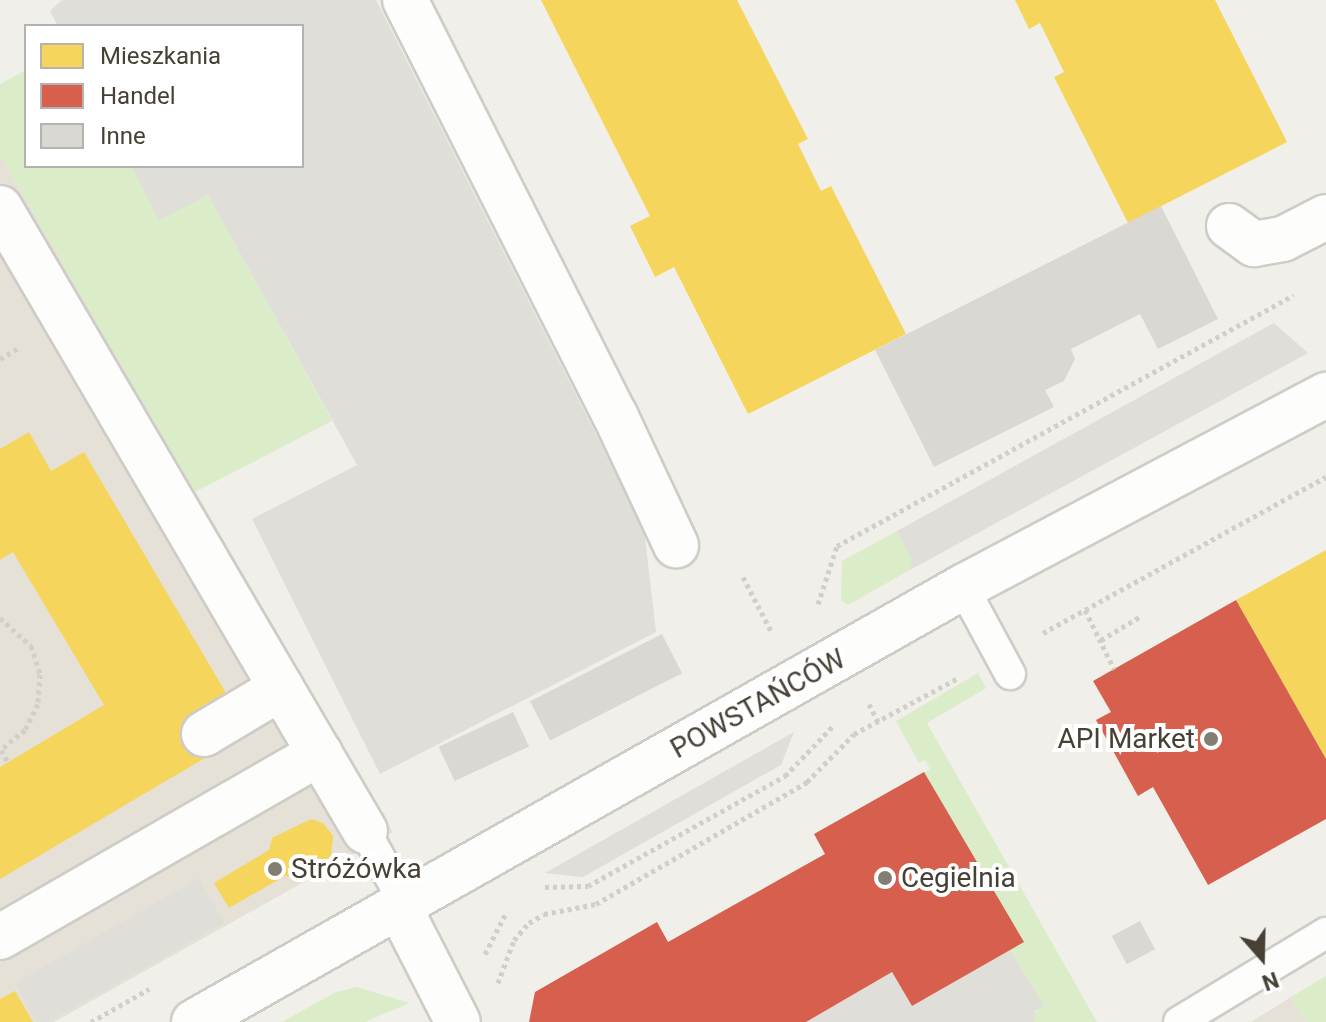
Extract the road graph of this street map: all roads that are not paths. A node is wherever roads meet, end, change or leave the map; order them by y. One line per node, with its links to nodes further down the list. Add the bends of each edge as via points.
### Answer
1 (405, 0): 6 (street)
2 (1326, 217): 3 (street, via 1283,239 1254,244)
3 (1229, 226)
4 (6, 232): 9 (street)
5 (1326, 395): 7 (street, POWSTAŃCÓW)
6 (676, 545)
7 (963, 587): 8 (lane); 13 (street, POWSTAŃCÓW)
8 (1005, 665)
9 (281, 688): 10 (street); 11 (street)
10 (204, 734)
11 (320, 753): 12 (street); 15 (street)
12 (365, 831): 13 (lane)
13 (401, 904): 16 (street, POWSTAŃCÓW); 17 (street)
14 (1326, 933): 18 (lane)
15 (0, 937)
16 (194, 1022)
17 (458, 1022)
18 (1179, 1022)

